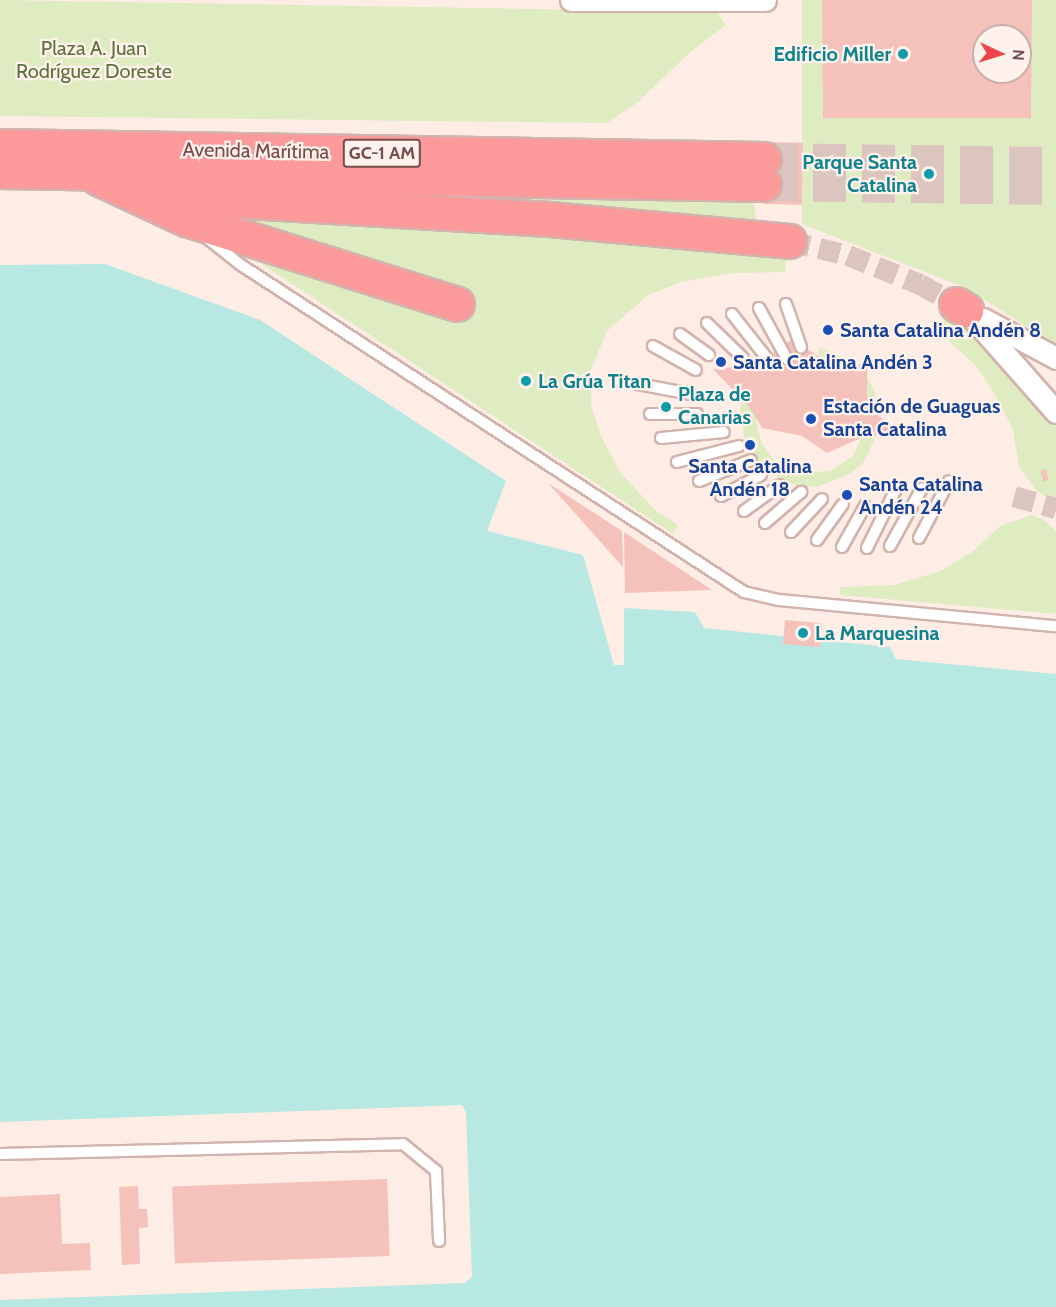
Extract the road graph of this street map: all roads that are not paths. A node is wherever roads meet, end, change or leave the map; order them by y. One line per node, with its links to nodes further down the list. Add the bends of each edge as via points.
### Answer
1 (571, 0): 2 (street)
2 (640, 1): 3 (street)
3 (764, 1)
4 (0, 126): 6 (highway, via 28,127)
5 (0, 146): 6 (highway, Avenida Marítima / GC-1 AM)
6 (139, 161): 8 (highway, Avenida Marítima / GC-1 AM); 9 (highway, Avenida Marítima / GC-1 AM); 12 (highway, via 230,200 549,219)
7 (0, 171): 9 (highway, Avenida Marítima / GC-1 AM)
8 (764, 172)
9 (84, 174): 10 (highway); 11 (highway)
10 (0, 194)
11 (186, 219): 13 (highway); 58 (lane, via 220,251 744,592 779,600)
12 (789, 241)
13 (458, 304)
14 (786, 304): 21 (lane)
15 (961, 307): 25 (street); 29 (street); 31 (street)
16 (759, 308): 26 (lane)
17 (732, 314): 23 (lane)
18 (707, 322): 24 (lane)
19 (680, 334): 22 (lane)
20 (653, 346): 27 (lane)
21 (801, 347)
22 (709, 355)
23 (766, 357)
24 (743, 358)
25 (1056, 358)
26 (788, 359)
27 (696, 370)
28 (638, 384): 30 (lane)
29 (1056, 391)
30 (691, 394)
31 (1056, 412)
32 (650, 414): 33 (lane)
33 (697, 414)
34 (724, 432): 35 (lane)
35 (661, 438)
36 (739, 446): 38 (lane)
37 (752, 460): 40 (lane)
38 (677, 462)
39 (761, 475): 46 (lane)
40 (699, 481)
41 (949, 481): 53 (lane)
42 (780, 485): 50 (lane)
43 (922, 488): 55 (lane)
44 (896, 489): 57 (lane)
45 (801, 492): 51 (lane)
46 (721, 496)
47 (822, 500): 52 (lane)
48 (843, 504): 54 (lane)
49 (865, 506): 56 (lane)
50 (744, 511)
51 (765, 523)
52 (791, 532)
53 (919, 538)
54 (817, 540)
55 (891, 546)
56 (842, 547)
57 (867, 548)
58 (1056, 626)
59 (0, 1154): 60 (lane, via 403,1144 436,1171)
60 (439, 1241)

